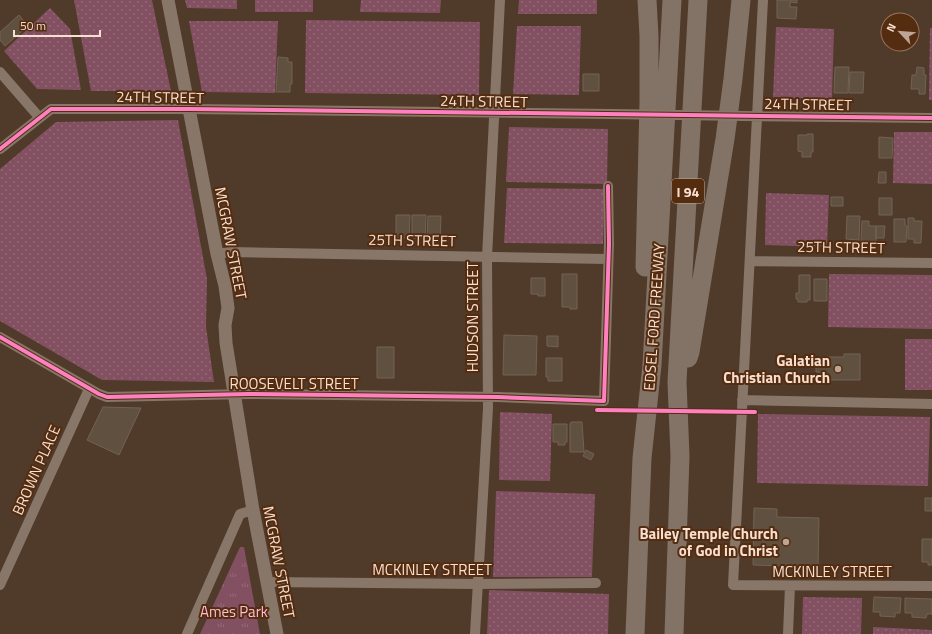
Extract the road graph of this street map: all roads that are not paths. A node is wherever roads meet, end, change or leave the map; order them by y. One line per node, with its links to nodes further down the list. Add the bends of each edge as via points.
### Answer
1 (168, 0): 9 (street, MCGRAW STREET)
2 (500, 0): 10 (street, HUDSON STREET)
3 (648, 0): 22 (highway, via 649,102 645,281)
4 (672, 0): 22 (highway, EDSEL FORD FREEWAY / I 94)
5 (698, 0): 23 (highway, EDSEL FORD FREEWAY / I 94)
6 (741, 0): 23 (highway, via 725,139 690,352)
7 (764, 0): 11 (street)
8 (0, 72): 12 (street)
9 (189, 109): 10 (street, 24TH STREET); 12 (street, 24TH STREET, via 51,109); 16 (street, MCGRAW STREET)
10 (494, 113): 11 (street, 24TH STREET, bridge); 17 (street, HUDSON STREET)
11 (758, 116): 13 (street, 24TH STREET); 19 (street)
12 (39, 117): 14 (street, 24TH STREET)
13 (932, 118)
14 (0, 149)
15 (608, 186): 18 (street)
16 (217, 254): 17 (street, 25TH STREET, via 231,252); 25 (street, MCGRAW STREET, via 228,308 226,343)
17 (487, 257): 18 (street, 25TH STREET); 26 (street, HUDSON STREET)
18 (607, 258): 26 (street, ROOSEVELT STREET, via 604,400)
19 (750, 261): 20 (street, 25TH STREET); 27 (street)
20 (932, 263)
21 (0, 337): 24 (street, ROOSEVELT STREET)
22 (652, 365): 29 (highway, EDSEL FORD FREEWAY / I 94)
23 (677, 382): 42 (highway, EDSEL FORD FREEWAY / I 94, via 680,456)
24 (89, 388): 25 (street, ROOSEVELT STREET, via 107,397); 34 (street, BROWN PLACE)
25 (235, 395): 26 (street, ROOSEVELT STREET); 30 (street, MCGRAW STREET)
26 (488, 398): 33 (street, HUDSON STREET)
27 (742, 400): 28 (street); 35 (street, MCKINLEY STREET, via 733,585)
28 (932, 404)
29 (642, 458): 40 (highway); 41 (highway, EDSEL FORD FREEWAY / I 94)
30 (253, 510): 31 (street, MCGRAW STREET); 37 (street, via 240,514)
31 (267, 582): 33 (street, MCKINLEY STREET); 38 (street, MCGRAW STREET)
32 (596, 583): 33 (street, MCKINLEY STREET)
33 (477, 584): 39 (street, HUDSON STREET)
34 (0, 585)
35 (790, 586): 36 (street, MCKINLEY STREET); 43 (street)
36 (932, 586)
37 (187, 634)
38 (277, 634)
39 (475, 634)
40 (622, 634)
41 (635, 634)
42 (674, 634)
43 (788, 634)

